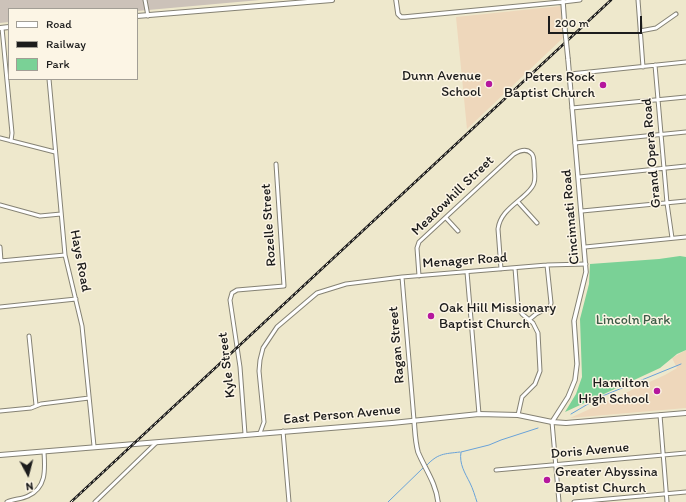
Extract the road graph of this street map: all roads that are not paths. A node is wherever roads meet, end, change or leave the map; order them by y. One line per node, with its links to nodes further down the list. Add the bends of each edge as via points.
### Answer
1 (145, 0): 11 (street)
2 (332, 0): 11 (main road)
3 (396, 0): 8 (street, via 398,14 401,17)
4 (538, 0): 8 (street)
5 (580, 0): 7 (street)
6 (638, 0): 13 (street)
7 (563, 1): 8 (street); 17 (street, Cincinnati Road, bridge)
8 (538, 5)
9 (676, 14): 13 (street, via 656,28)
10 (138, 16): 11 (main road)
11 (148, 16)
12 (1, 28): 25 (street)
13 (640, 31): 16 (street)
14 (686, 62): 15 (street)
15 (655, 65): 16 (street); 20 (street, Grand Opera Road)
16 (642, 67): 17 (street)
17 (570, 74): 21 (street, Cincinnati Road)
18 (49, 80): 27 (street, Hays Road)
19 (686, 97): 20 (street)
20 (658, 100): 21 (street); 23 (street, Grand Opera Road)
21 (572, 108): 26 (street, Cincinnati Road)
22 (686, 132): 23 (street)
23 (661, 134): 26 (street); 30 (street, Grand Opera Road)
24 (0, 138): 25 (street)
25 (11, 141): 27 (street)
26 (575, 143): 31 (street, Cincinnati Road)
27 (55, 152): 37 (street, Hays Road)
28 (276, 164): 54 (street, Rozelle Street, via 284,286 237,290)
29 (686, 166): 30 (street)
30 (664, 169): 31 (street); 34 (street, Grand Opera Road)
31 (579, 177): 36 (street, Cincinnati Road)
32 (686, 201): 34 (street)
33 (518, 202): 38 (street, Meadowhill Street, via 534,185 533,155 530,151 514,154); 39 (street); 50 (street, via 499,222)
34 (667, 203): 36 (street); 42 (street, Grand Opera Road)
35 (0, 205): 37 (street, via 40,216)
36 (582, 211): 44 (street, Cincinnati Road)
37 (61, 214): 45 (street, Hays Road)
38 (446, 218): 40 (street); 52 (street, Meadowhill Street, via 419,242)
39 (537, 224)
40 (458, 231)
41 (686, 237): 42 (street)
42 (672, 238): 44 (street)
43 (0, 247): 46 (street)
44 (585, 247): 47 (street, Cincinnati Road)
45 (65, 255): 46 (street); 55 (street, Hays Road)
46 (0, 261)
47 (586, 264): 48 (street, Menager Road); 67 (street, Cincinnati Road, via 574,321 577,364 575,380 568,397)
48 (547, 266): 49 (street, Menager Road); 57 (street, via 550,307)
49 (515, 268): 50 (street, Menager Road); 57 (street, via 518,307 522,314)
50 (501, 269): 51 (street, Menager Road)
51 (467, 272): 52 (street, Menager Road); 63 (street)
52 (419, 276): 53 (street, Menager Road)
53 (402, 277): 66 (street, Ragan Street); 69 (street, Menager Road, via 346,284 317,294 277,327 263,348 260,360 264,422)
54 (232, 293): 70 (street, Kyle Street, via 230,300 240,367)
55 (76, 299): 56 (street); 59 (street, Hays Road, via 82,326)
56 (0, 307)
57 (530, 319): 64 (street, via 538,333 540,371 535,384 522,397)
58 (29, 336): 60 (street)
59 (89, 398): 60 (street); 72 (street, Hays Road)
60 (36, 405): 61 (street, via 31,408)
61 (0, 411)
62 (686, 413): 65 (main road, East Person Avenue)
63 (479, 414): 64 (main road, East Person Avenue); 66 (main road, East Person Avenue)
64 (518, 415): 67 (main road, East Person Avenue)
65 (660, 415): 67 (main road, East Person Avenue); 76 (street)
66 (414, 420): 68 (main road, East Person Avenue); 84 (street, Ragan Street, via 415,439 437,492)
67 (552, 422): 77 (street)
68 (283, 431): 69 (main road, East Person Avenue); 83 (street)
69 (260, 433): 70 (main road, East Person Avenue)
70 (245, 434): 71 (main road, East Person Avenue)
71 (156, 442): 72 (main road, East Person Avenue); 82 (street)
72 (94, 446): 73 (main road, East Person Avenue)
73 (44, 452): 75 (main road, East Person Avenue); 81 (street, via 46,470 44,480 37,490 28,496)
74 (686, 453): 76 (street, Doris Avenue)
75 (0, 455)
76 (663, 455): 77 (street, Doris Avenue); 80 (street)
77 (556, 465): 78 (street, Doris Avenue); 85 (street)
78 (496, 470)
79 (686, 492): 80 (street)
80 (667, 494): 86 (street); 87 (street)
81 (7, 502)
82 (95, 502)
83 (289, 502)
84 (438, 502)
85 (559, 502)
86 (574, 502)
87 (668, 502)

